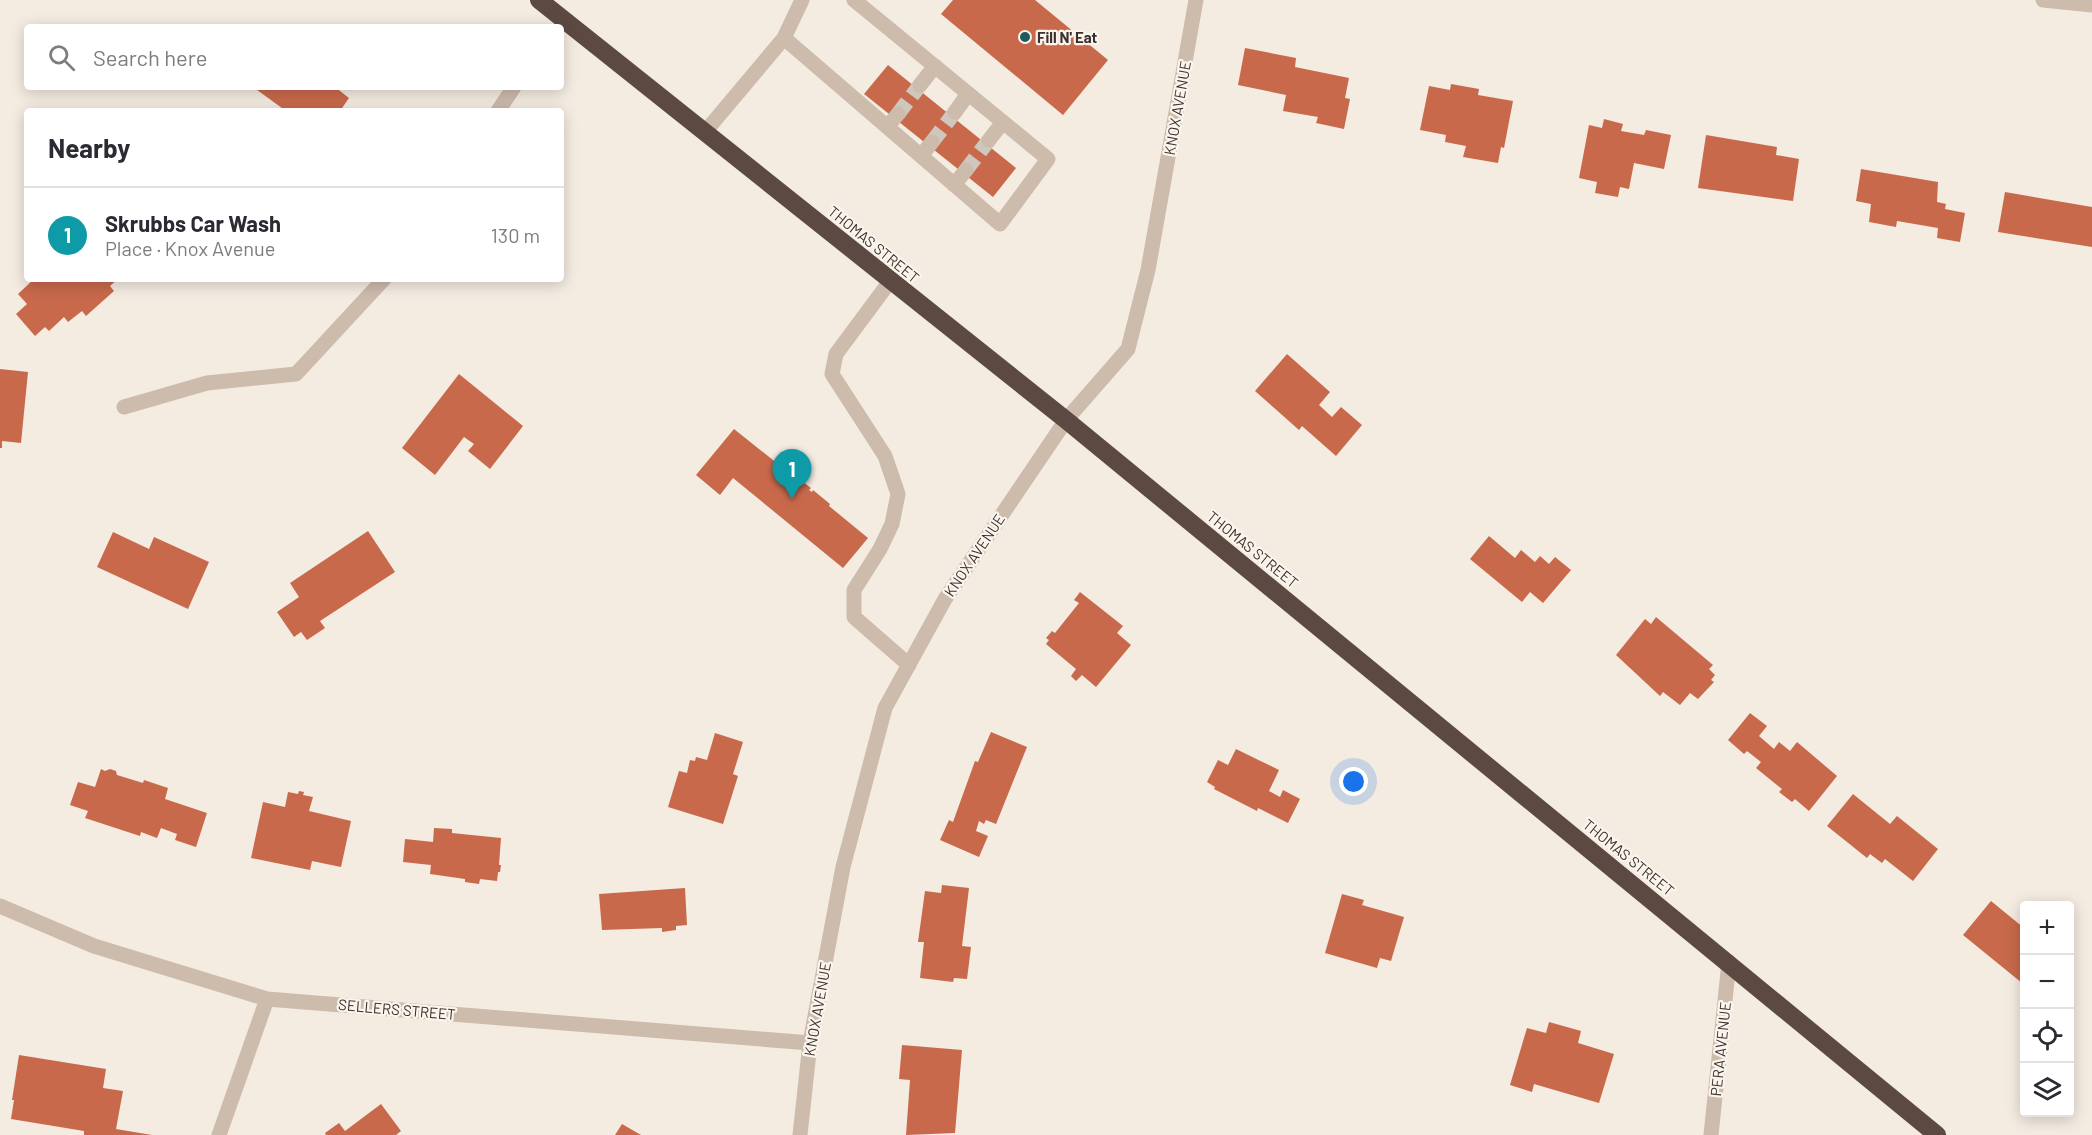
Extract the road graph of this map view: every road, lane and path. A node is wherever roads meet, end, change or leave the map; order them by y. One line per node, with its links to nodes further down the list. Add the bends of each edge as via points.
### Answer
1 (539, 0): 7 (highway, THOMAS STREET)
2 (802, 0): 9 (street)
3 (854, 0): 10 (street)
4 (1196, 0): 28 (street, KNOX AVENUE, via 1148,270 1128,349)
5 (2043, 0): 6 (street)
6 (2092, 5)
7 (558, 22)
8 (564, 26): 19 (highway, THOMAS STREET)
9 (784, 38): 18 (street); 19 (street)
10 (935, 66): 11 (street); 13 (street)
11 (920, 85)
12 (512, 90): 14 (street)
13 (968, 94): 15 (street); 17 (street)
14 (500, 108)
15 (955, 112)
16 (898, 114): 18 (street)
17 (1003, 122): 20 (street); 24 (street, via 1048,159 1000,224)
18 (887, 127): 22 (street)
19 (705, 132): 25 (highway, THOMAS STREET)
20 (989, 140)
21 (932, 142): 22 (street)
22 (921, 156): 24 (street)
23 (966, 170): 24 (street)
24 (954, 185)
25 (891, 280): 28 (highway, THOMAS STREET); 29 (street, via 836,354 832,374 885,456 898,494 892,524 854,590 854,617)
26 (382, 282): 27 (street, via 296,374 207,383)
27 (124, 406)
28 (1066, 420): 29 (street, KNOX AVENUE, via 945,599); 31 (highway, THOMAS STREET)
29 (909, 664): 33 (street, KNOX AVENUE, via 885,708 843,867)
30 (0, 906): 32 (street, SELLERS STREET, via 94,946)
31 (1729, 962): 36 (street, PERA AVENUE); 37 (highway, THOMAS STREET)
32 (267, 999): 33 (street, SELLERS STREET); 34 (street)
33 (810, 1043): 35 (street, KNOX AVENUE)
34 (219, 1135)
35 (800, 1135)
36 (1711, 1135)
37 (1937, 1135)

